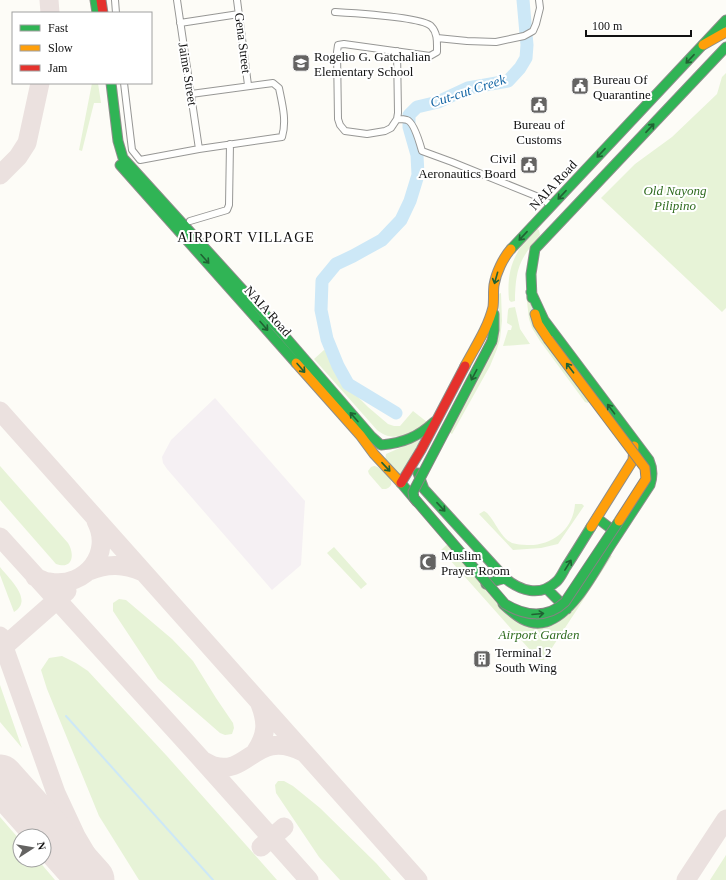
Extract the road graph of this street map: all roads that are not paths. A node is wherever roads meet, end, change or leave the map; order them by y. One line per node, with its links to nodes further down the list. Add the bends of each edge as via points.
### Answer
1 (95, 0): 7 (main road)
2 (102, 0): 8 (main road)
3 (115, 0): 9 (street)
4 (177, 0): 13 (street, Jaime Street)
5 (237, 0): 11 (street, Gena Street)
6 (539, 0): 15 (street, via 536,24 531,33 524,36 496,42)
7 (97, 12)
8 (103, 12)
9 (116, 12)
10 (335, 12): 15 (street, via 395,17 426,23 434,30)
11 (239, 14): 13 (street); 22 (street, Gena Street)
12 (726, 20): 16 (main road, NAIA Road)
13 (180, 23): 23 (street, Jaime Street)
14 (726, 32): 16 (main road)
15 (437, 38): 18 (street, via 437,52 434,55)
16 (703, 45): 27 (main road, NAIA Road, one-way to 27)
17 (726, 47): 30 (main road, one-way to 17)
18 (397, 51): 24 (street); 24 (street, via 344,44 338,45 337,52 338,119 345,131 367,134 385,131)
19 (105, 84): 36 (main road, NAIA Road, one-way to 36, via 112,141 118,161)
20 (111, 84): 33 (main road, NAIA Road, one-way to 20, via 426,430 407,441 382,445 371,436 282,333 123,158 118,141)
21 (124, 84): 26 (street, via 132,150 140,160)
22 (248, 85): 23 (street); 25 (street, via 273,83 279,88 285,128 282,137)
23 (191, 94): 26 (street, Jaime Street)
24 (397, 120): 27 (street, via 408,121 422,151 541,198)
25 (230, 144): 26 (street); 28 (street, via 227,210)
26 (199, 149)
27 (552, 206): 29 (main road, NAIA Road)
28 (190, 221)
29 (537, 221): 30 (main road); 32 (main road, NAIA Road, one-way to 32, via 509,251 501,264 494,284)
30 (551, 233): 31 (main road, via 535,249 530,278)
31 (531, 292): 32 (main road, one-way to 31, bridge, via 492,340 413,494 505,604 515,610 534,615 554,611 570,596 647,476 643,464 538,324); 34 (main road, one-way to 31, via 544,320)
32 (493, 306): 33 (main road, NAIA Road, via 479,342)
33 (437, 418): 35 (main road, NAIA Road)
34 (634, 440): 39 (main road, via 633,460); 41 (main road, via 652,466 653,476 650,485)
35 (416, 459): 36 (main road, NAIA Road); 37 (main road, via 418,477)
36 (401, 483): 37 (main road); 40 (main road)
37 (424, 489): 38 (main road, one-way to 38)
38 (451, 518): 40 (main road); 42 (main road)
39 (597, 518): 41 (main road); 44 (main road, one-way to 39, via 557,582)
40 (439, 529): 43 (main road)
41 (618, 534): 45 (main road)
42 (504, 578): 43 (main road); 44 (main road, via 513,586 525,591)
43 (486, 584): 45 (main road, via 512,614 526,622 552,620)
44 (547, 589): 45 (main road)
45 (566, 609)

